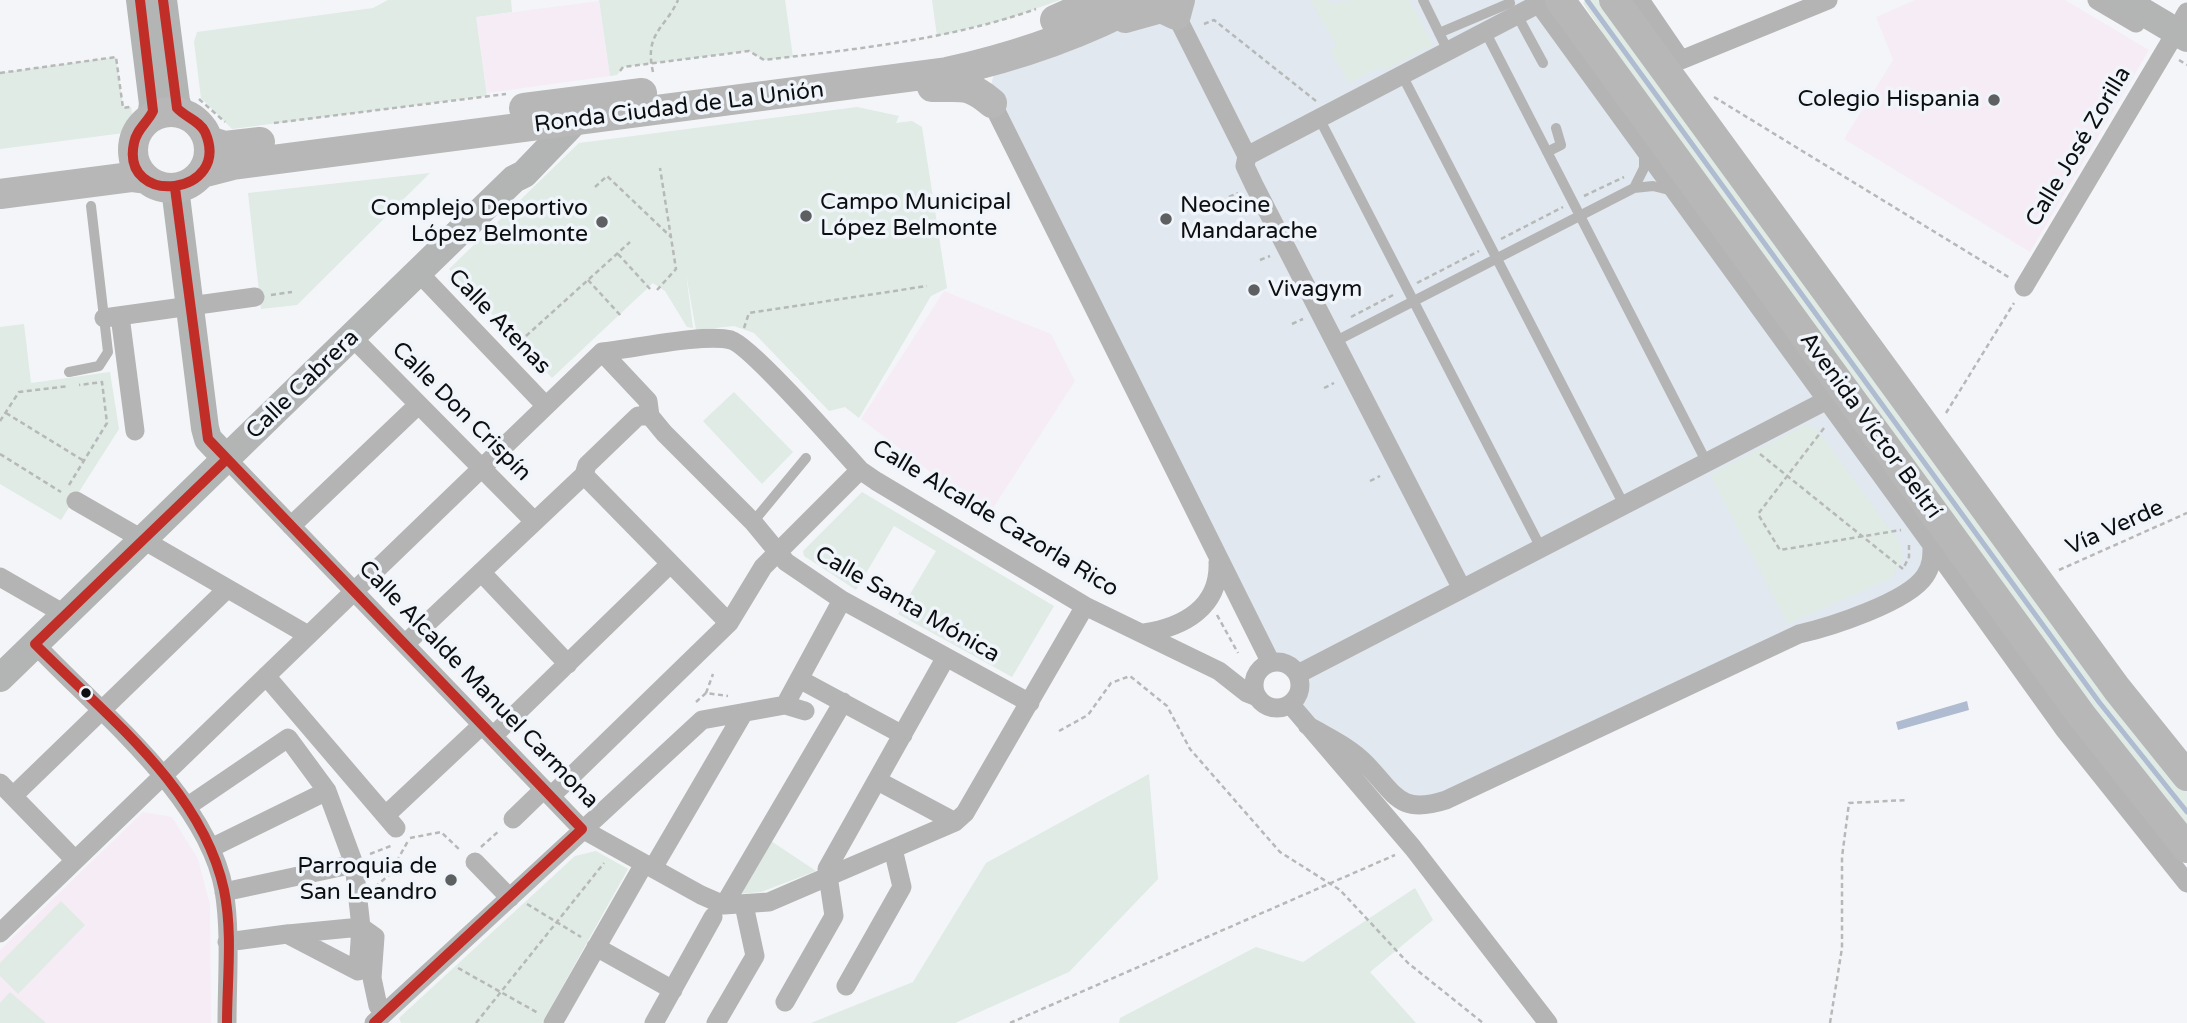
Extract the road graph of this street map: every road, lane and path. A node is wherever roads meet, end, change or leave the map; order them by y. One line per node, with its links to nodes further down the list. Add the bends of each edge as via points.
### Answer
1 (140, 0): 35 (street, via 153,104)
2 (163, 0): 35 (street)
3 (678, 0): 25 (path, via 653,38)
4 (1100, 0): 41 (main road, Ronda Ciudad de La Unión, via 1012,34 918,57 233,145)
5 (1145, 0): 21 (main road, Ronda Ciudad de La Unión)
6 (1423, 0): 20 (lane)
7 (1614, 0): 167 (main road, Avenida Víctor Beltrí, via 2117,689)
8 (1640, 0): 9 (street, via 1681,60)
9 (1828, 0)
10 (2097, 0): 18 (street)
11 (2123, 0): 18 (street)
12 (2156, 0): 18 (street)
13 (1544, 1): 16 (street); 43 (street); 180 (main road, Avenida Víctor Beltrí, via 2082,716)
14 (1040, 7): 25 (path, via 962,31 891,44 764,60 749,51)
15 (1178, 7): 21 (main road, via 1156,9); 45 (street)
16 (1513, 7): 19 (street); 20 (lane, via 1510,3); 24 (lane)
17 (1204, 24): 36 (path, via 1214,20)
18 (2182, 27): 72 (street, Calle José Zorilla)
19 (1485, 31): 22 (street); 44 (lane)
20 (1440, 33): 22 (lane)
21 (1073, 34): 23 (main road, Ronda Ciudad de La Unión)
22 (1448, 51): 28 (street)
23 (1010, 55): 30 (main road, Ronda Ciudad de La Unión, via 947,72); 33 (main road, via 991,77)
24 (1543, 63)
25 (651, 64): 27 (path, via 623,67); 29 (path)
26 (0, 73): 34 (path, via 116,57)
27 (617, 75)
28 (1402, 75): 36 (street); 64 (lane)
29 (655, 79)
30 (861, 85): 33 (main road, via 963,85); 37 (main road, Ronda Ciudad de La Unión)
31 (513, 93): 38 (path)
32 (1710, 94): 72 (path)
33 (992, 103): 126 (street)
34 (123, 108)
35 (175, 110): 41 (main road); 41 (path, via 201,98); 42 (main road, via 138,130)
36 (1320, 112): 45 (street); 73 (lane)
37 (574, 122): 40 (main road, Ronda Ciudad de La Unión); 51 (street, Calle Cabrera)
38 (272, 124)
39 (1556, 128): 44 (lane, via 1561,145)
40 (495, 131): 47 (main road, Ronda Ciudad de La Unión, via 233,165); 51 (street, via 518,144)
41 (220, 135): 47 (main road)
42 (132, 147): 48 (main road, via 119,159); 50 (main road, via 138,170)
43 (1643, 150): 54 (lane, via 1644,168); 56 (street)
44 (1548, 152): 59 (lane)
45 (1247, 156): 87 (street, via 1245,166 1254,186)
46 (660, 168): 62 (path)
47 (202, 173): 53 (main road)
48 (0, 174)
49 (1623, 176): 59 (path)
50 (146, 179): 53 (main road, via 159,187); 57 (main road, via 131,177)
51 (514, 179): 69 (street, Calle Cabrera)
52 (595, 187): 62 (path, via 607,176)
53 (175, 188): 78 (street)
54 (1634, 188): 56 (lane, via 1659,186); 61 (lane)
55 (1240, 192): 58 (path)
56 (1675, 193): 92 (street)
57 (0, 194)
58 (1228, 197)
59 (1573, 202): 61 (lane); 64 (path)
60 (91, 206): 79 (lane)
61 (1581, 217): 68 (lane); 106 (lane)
62 (672, 238): 75 (path, via 676,269)
63 (630, 242): 65 (path)
64 (1490, 245): 68 (lane); 73 (path)
65 (617, 253): 70 (path); 74 (path)
66 (1270, 256): 67 (path)
67 (1260, 260)
68 (1498, 260): 77 (lane); 114 (lane)
69 (419, 273): 85 (street, Calle Cabrera); 94 (street, Calle Atenas)
70 (587, 280): 80 (path); 84 (path)
71 (927, 286): 86 (path, via 749,313)
72 (2024, 287): 97 (path)
73 (1407, 288): 77 (lane); 81 (path)
74 (651, 290)
75 (657, 290)
76 (255, 297): 78 (street)
77 (1415, 303): 87 (lane); 124 (lane)
78 (190, 306): 79 (street); 104 (street, via 205,428 208,439)
79 (112, 317): 89 (lane, via 105,360 99,366); 100 (street)
80 (622, 317)
81 (1350, 317)
82 (1303, 319): 83 (path)
83 (1292, 324)
84 (526, 336)
85 (352, 337): 93 (street, Calle Don Crispín); 104 (street, Calle Cabrera)
86 (742, 339): 88 (street); 108 (street, Calle Alcalde Cazorla Rico)
87 (1334, 342): 132 (street)
88 (602, 352): 94 (street); 95 (street, Calle Santa Mónica)
89 (69, 372)
90 (1334, 383): 91 (path)
91 (1324, 388)
92 (1827, 400): 106 (street); 123 (street)
93 (418, 405): 107 (street, Calle Don Crispín); 119 (street)
94 (545, 405): 107 (street)
95 (649, 408): 109 (street, via 587,465); 118 (street, Calle Santa Mónica)
96 (5, 413): 99 (path); 105 (path); 105 (path, via 19,393 102,382 107,423)
97 (1945, 414)
98 (1817, 418): 111 (path, via 1824,429)
99 (0, 421)
100 (135, 431)
101 (1756, 450): 111 (path)
102 (0, 454): 105 (path, via 63,494)
103 (806, 458): 118 (lane)
104 (227, 459): 119 (street, Calle Alcalde Manuel Carmona); 122 (street, Calle Cabrera)
105 (84, 461)
106 (1707, 463): 114 (street)
107 (481, 467): 117 (street, Calle Don Crispín); 133 (street)
108 (860, 470): 125 (street); 135 (street, Calle Alcalde Cazorla Rico)
109 (584, 475): 117 (street); 127 (street)
110 (1380, 476): 112 (path)
111 (1786, 476): 121 (path); 121 (path, via 1758,514 1780,550)
112 (1370, 481)
113 (76, 501): 122 (street)
114 (1624, 505): 124 (street)
115 (2187, 513): 128 (path, Vía Verde)
116 (1893, 520): 120 (path)
117 (534, 522): 129 (street)
118 (753, 522): 125 (street, Calle Santa Mónica)
119 (291, 526): 133 (street, Calle Alcalde Manuel Carmona)
120 (1900, 530): 121 (path); 121 (path, via 1909,541 1903,569)
121 (1860, 534)
122 (142, 541): 131 (street); 137 (street, Calle Cabrera)
123 (1933, 545): 162 (street, via 1925,576 1905,594 1832,627 1799,634 1424,807 1405,804 1391,795 1366,764); 189 (street, via 2064,729)
124 (1541, 548): 132 (street)
125 (776, 551): 134 (street, Calle Santa Mónica); 138 (street)
126 (1218, 561): 139 (street, via 1216,584 1200,611 1172,629); 146 (street)
127 (670, 564): 138 (street); 145 (street)
128 (2056, 571)
129 (481, 572): 142 (street); 145 (street)
130 (0, 577): 137 (street)
131 (227, 589): 140 (street); 160 (street)
132 (1462, 589): 149 (street)
133 (354, 591): 140 (street); 142 (street, Calle Alcalde Manuel Carmona)
134 (842, 600): 144 (street, Calle Santa Mónica); 152 (street)
135 (1085, 606): 139 (street, Calle Alcalde Cazorla Rico); 156 (street)
136 (1212, 606): 143 (path)
137 (66, 615): 141 (street, Calle Cabrera)
138 (729, 623): 171 (street)
139 (1144, 633): 147 (street, Calle Alcalde Cazorla Rico)
140 (308, 635): 150 (street)
141 (35, 644): 151 (street, Calle Cabrera); 160 (street)
142 (405, 644): 163 (street, Calle Alcalde Manuel Carmona)
143 (1238, 653)
144 (946, 657): 156 (street, Calle Santa Mónica); 165 (street)
145 (568, 664): 163 (street)
146 (1264, 666): 147 (street); 149 (street, via 1289,664); 154 (street, via 1254,688)
147 (1219, 671): 154 (street, Calle Alcalde Cazorla Rico)
148 (713, 674): 153 (path)
149 (1298, 674): 158 (street, via 1299,694)
150 (266, 676): 166 (street); 176 (street)
151 (0, 678)
152 (799, 679): 155 (street); 157 (street)
153 (706, 693)
154 (1257, 697): 158 (street, via 1269,707)
155 (843, 702): 165 (street); 193 (street)
156 (1030, 703): 175 (street, via 965,813)
157 (785, 705): 159 (street); 161 (street)
158 (1290, 705): 162 (street)
159 (805, 711)
160 (102, 712): 166 (street); 169 (street)
161 (743, 714): 177 (street, via 702,720); 186 (street)
162 (1307, 725): 179 (street)
163 (488, 731): 171 (street, Calle Alcalde Manuel Carmona); 176 (street)
164 (1059, 731): 188 (path, via 1088,715 1111,683 1130,676 1167,706 1190,749 1280,852)
165 (903, 735): 168 (street)
166 (163, 775): 173 (street); 183 (street)
167 (2187, 776)
168 (878, 781): 175 (street); 187 (street)
169 (6, 789): 183 (street)
170 (327, 790): 173 (street, via 288,738); 178 (street); 185 (street)
171 (547, 793): 174 (street); 177 (street, Calle Alcalde Manuel Carmona)
172 (1908, 800): 214 (path, via 1849,803 1842,857 1842,948)
173 (188, 806): 178 (street)
174 (513, 819): 184 (path)
175 (955, 822): 181 (street)
176 (397, 827): 184 (path, via 440,832); 185 (path); 192 (path, via 389,875)
177 (582, 829): 186 (street, Calle Alcalde Manuel Carmona); 191 (street)
178 (211, 848): 190 (street)
179 (1413, 848): 188 (path); 213 (street)
180 (2187, 848)
181 (893, 849): 187 (street); 201 (street, via 902,887)
182 (609, 858): 194 (path)
183 (75, 860): 196 (street)
184 (472, 860): 191 (street)
185 (354, 864): 190 (street); 192 (street)
186 (649, 866): 193 (street, Calle Alcalde Manuel Carmona); 199 (street)
187 (826, 878): 193 (street, via 769,902); 204 (street, via 835,916)
188 (1329, 882): 211 (path); 212 (path, via 1408,963)
189 (2187, 883)
190 (224, 892): 198 (street)
191 (516, 899): 194 (path); 205 (street)
192 (358, 903): 195 (street)
193 (727, 909): 202 (street); 210 (street, via 755,956)
194 (557, 922): 199 (path); 203 (path)
195 (361, 927): 197 (street); 197 (street, via 358,971); 205 (street, via 375,936 372,978)
196 (0, 933)
197 (287, 934): 198 (street)
198 (227, 942): 206 (street)
199 (596, 947): 202 (street); 208 (street)
200 (453, 964): 203 (path)
201 (846, 986)
202 (673, 990): 209 (street)
203 (501, 992): 207 (path); 208 (path)
204 (785, 1002)
205 (382, 1017)
206 (227, 1023)
207 (476, 1023)
208 (554, 1023)
209 (654, 1023)
210 (716, 1023)
211 (1010, 1023)
212 (1483, 1023)
213 (1548, 1023)
214 (1830, 1023)

